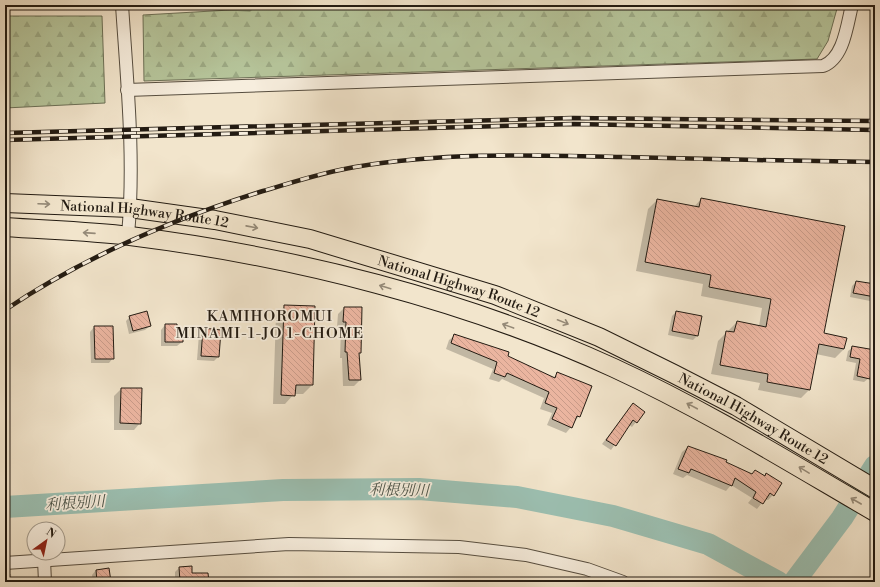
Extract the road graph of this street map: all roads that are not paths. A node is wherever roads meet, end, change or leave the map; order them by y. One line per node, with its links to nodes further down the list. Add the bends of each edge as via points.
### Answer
1 (122, 5): 3 (street)
2 (852, 5): 3 (street, via 840,48 830,64 822,66)
3 (127, 90): 5 (street)
4 (5, 203): 5 (highway, National Highway Route 12, one-way to 5)
5 (130, 208): 7 (street); 8 (highway, National Highway Route 12, one-way to 8, via 215,220 310,239 494,295 599,337 674,374 736,406)
6 (5, 227): 7 (highway, National Highway Route 12, one-way to 6)
7 (128, 235): 9 (highway, National Highway Route 12, one-way to 7, via 682,401 542,338 487,318 366,281 288,262 200,245)
8 (875, 489)
9 (875, 512)
10 (66, 559): 15 (street, via 289,544 459,547 526,555 587,569)
11 (31, 561): 13 (street)
12 (44, 561): 14 (street)
13 (5, 563)
14 (45, 582)
15 (623, 582)

